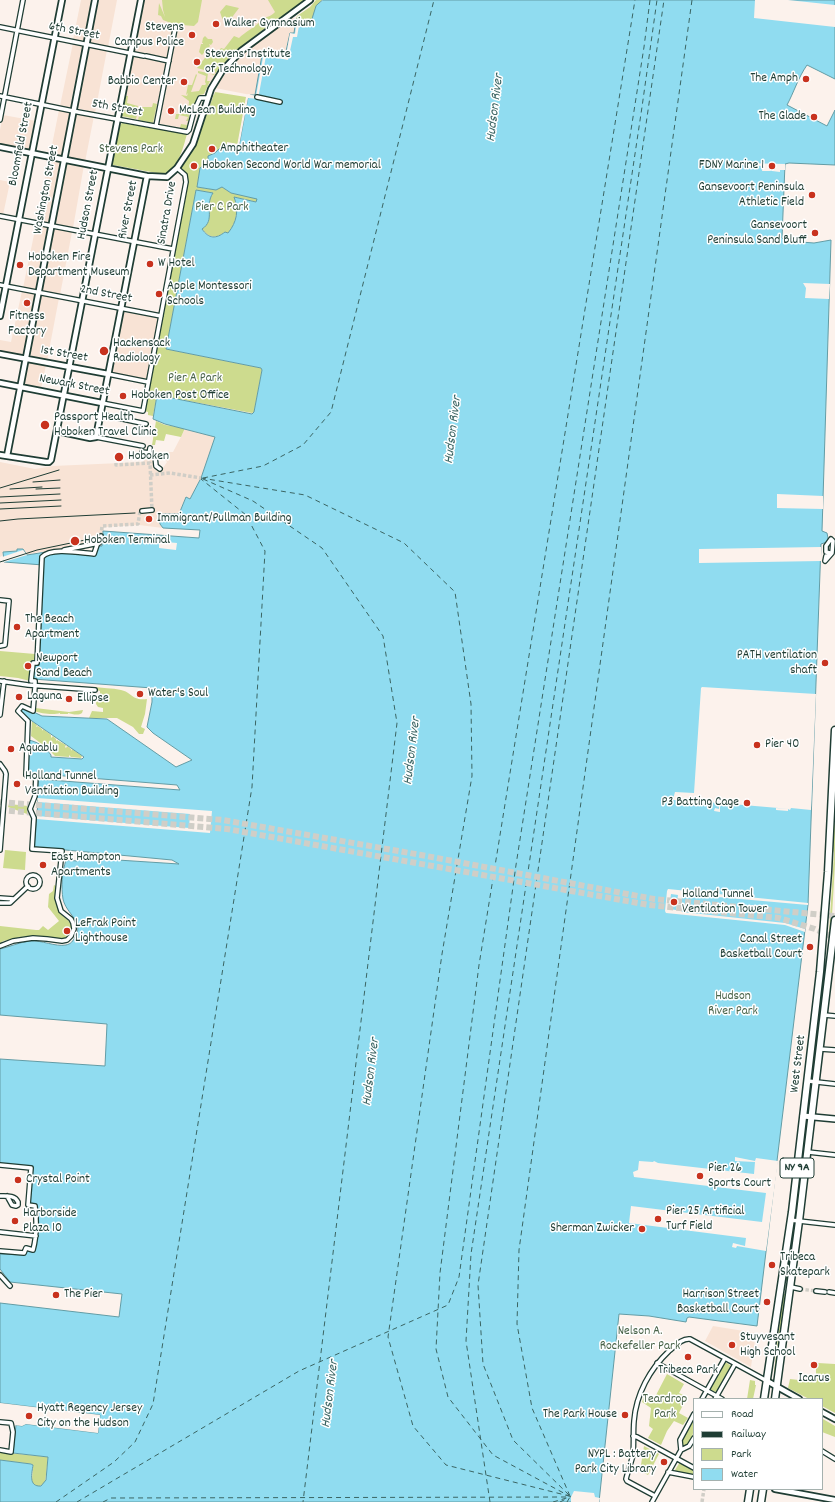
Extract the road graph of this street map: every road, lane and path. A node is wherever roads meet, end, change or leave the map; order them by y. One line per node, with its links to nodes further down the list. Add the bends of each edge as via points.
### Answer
1 (23, 0): 8 (street)
2 (62, 0): 9 (street, Bloomfield Street)
3 (95, 0): 10 (street, Washington Street)
4 (141, 0): 11 (street, Hudson Street)
5 (310, 0): 16 (street, Sinatra Drive, via 233,58)
6 (0, 27): 8 (street, 6th Street)
7 (175, 28): 12 (street)
8 (17, 30): 9 (street, 6th Street); 14 (street)
9 (55, 38): 10 (street, 6th Street); 18 (street, Bloomfield Street)
10 (86, 44): 11 (street, 6th Street); 19 (street, Washington Street)
11 (130, 53): 12 (street, 6th Street); 20 (street, Hudson Street)
12 (169, 61): 22 (street)
13 (0, 96): 14 (street, 5th Street)
14 (5, 97): 18 (street, 5th Street); 21 (street)
15 (257, 97): 17 (street)
16 (207, 98): 22 (street, 5th Street, via 200,98 188,131); 27 (street, Sinatra Drive, via 193,144)
17 (280, 102)
18 (41, 105): 19 (street, 5th Street); 24 (street, Bloomfield Street)
19 (74, 111): 20 (street, 5th Street); 25 (street, Washington Street)
20 (117, 119): 22 (street, 5th Street); 26 (street, Hudson Street)
21 (0, 120)
22 (156, 126)
23 (0, 147): 24 (street)
24 (32, 153): 25 (street); 30 (street, Bloomfield Street)
25 (64, 159): 26 (street); 31 (street, Washington Street)
26 (107, 168): 28 (street); 32 (street, Hudson Street)
27 (177, 168): 28 (street, via 167,177); 34 (street, Sinatra Drive, via 184,175 186,182)
28 (147, 176): 33 (street, River Street)
29 (0, 216): 30 (street)
30 (19, 220): 31 (street); 36 (street, Bloomfield Street)
31 (51, 226): 32 (street); 37 (street, Washington Street)
32 (95, 235): 33 (street); 38 (street, Hudson Street)
33 (134, 242): 34 (street); 39 (street, River Street)
34 (173, 249): 41 (street, Sinatra Drive)
35 (0, 285): 36 (street, 2nd Street)
36 (6, 286): 37 (street, 2nd Street); 40 (street, Bloomfield Street)
37 (38, 292): 38 (street, 2nd Street); 43 (street, Washington Street)
38 (82, 301): 39 (street, 2nd Street); 44 (street, Hudson Street)
39 (120, 308): 41 (street, 2nd Street); 45 (street, River Street)
40 (0, 316)
41 (161, 316): 46 (street, Sinatra Drive)
42 (0, 354): 43 (street, 1st Street)
43 (25, 359): 44 (street, 1st Street); 48 (street, Washington Street)
44 (69, 367): 45 (street, 1st Street); 49 (street, Hudson Street)
45 (108, 374): 46 (street, 1st Street); 50 (street, River Street)
46 (148, 382): 51 (street, Sinatra Drive)
47 (0, 383): 48 (street, Newark Street)
48 (20, 387): 49 (street, Newark Street); 61 (street, Washington Street)
49 (63, 395): 50 (street, Newark Street); 54 (street, Hudson Street)
50 (102, 403): 51 (street, Newark Street); 55 (street, River Street)
51 (142, 411)
52 (104, 415): 53 (street)
53 (146, 424)
54 (56, 431): 55 (street); 61 (street, Hudson Street, via 50,462)
55 (96, 437): 56 (street)
56 (143, 446)
57 (150, 448): 59 (street)
58 (142, 452): 59 (street)
59 (150, 453): 62 (street, via 155,456)
60 (0, 455): 61 (street)
61 (7, 456)
62 (157, 467)
63 (152, 510): 64 (street)
64 (142, 511)
65 (831, 540): 65 (street, via 826,546 826,552 830,555 826,556 825,561 832,553)
66 (59, 551): 66 (street, via 101,539 94,554); 86 (street, via 42,556 37,663 33,663 31,681 35,681 33,711 22,706 18,711 28,721 26,775 36,776 35,796 30,809 34,818 32,848 62,851 58,901 61,911 71,919 74,929 70,937 64,941 33,938)
67 (0, 600): 68 (street, via 9,601 6,645)
68 (0, 646)
69 (2, 681): 70 (street); 71 (street)
70 (95, 690)
71 (0, 715)
72 (835, 730): 73 (highway, West Street / NY 9A)
73 (834, 763): 84 (highway, West Street / NY 9A)
74 (0, 764): 75 (street, via 6,773)
75 (2, 802): 76 (street)
76 (2, 809): 77 (street)
77 (0, 837): 78 (street)
78 (0, 850)
79 (28, 886): 81 (street)
80 (0, 898): 81 (street)
81 (14, 899): 82 (street, via 10,903)
82 (0, 903)
83 (835, 920): 85 (highway, West Street / NY 9A)
84 (824, 934): 85 (main road); 87 (highway, West Street / NY 9A)
85 (834, 935): 88 (highway, West Street / NY 9A)
86 (0, 946)
87 (821, 967): 88 (highway); 93 (highway, West Street / NY 9A)
88 (832, 968): 89 (highway, West Street / NY 9A)
89 (824, 1015): 90 (street); 91 (highway, West Street / NY 9A)
90 (835, 1016)
91 (820, 1049): 92 (street); 94 (highway, West Street / NY 9A)
92 (835, 1050)
93 (808, 1081): 94 (street); 96 (highway, West Street / NY 9A)
94 (816, 1082): 95 (street); 97 (highway, West Street / NY 9A)
95 (835, 1084)
96 (803, 1116): 97 (main road); 104 (highway, West Street / NY 9A)
97 (812, 1117): 98 (main road); 99 (highway, West Street / NY 9A)
98 (835, 1119)
99 (808, 1152): 100 (street); 105 (highway, West Street / NY 9A)
100 (835, 1155)
101 (0, 1165): 108 (street, via 31,1168 28,1205 35,1206)
102 (0, 1196): 103 (street)
103 (7, 1196)
104 (790, 1220): 105 (street); 119 (highway, West Street / NY 9A)
105 (799, 1221): 106 (street); 112 (highway, West Street / NY 9A)
106 (835, 1225)
107 (0, 1232): 108 (street)
108 (36, 1236): 109 (street, via 33,1250 26,1248 24,1253)
109 (0, 1251)
110 (0, 1275): 111 (street)
111 (10, 1286)
112 (791, 1287): 113 (street); 120 (highway, West Street / NY 9A)
113 (800, 1289)
114 (816, 1291): 115 (street)
115 (835, 1293)
116 (725, 1358): 117 (street, via 689,1339 678,1344); 118 (street); 121 (street)
117 (657, 1363): 121 (street); 131 (street, via 646,1380 638,1400 634,1417)
118 (735, 1364): 119 (street); 123 (street)
119 (767, 1381): 120 (street); 124 (highway, West Street / NY 9A)
120 (777, 1387): 125 (highway, West Street / NY 9A); 126 (street)
121 (707, 1391): 122 (street); 123 (street)
122 (703, 1398)
123 (716, 1398)
124 (764, 1398)
125 (776, 1398)
126 (797, 1398)
127 (823, 1413): 129 (street)
128 (693, 1416): 134 (street, via 680,1440)
129 (835, 1419)
130 (0, 1422): 133 (street, via 11,1423 13,1432 11,1452)
131 (634, 1436): 136 (street); 144 (street, via 633,1454 626,1479)
132 (693, 1440): 134 (street, via 689,1446)
133 (0, 1450)
134 (680, 1450): 136 (street)
135 (823, 1453): 137 (street)
136 (676, 1458): 138 (street); 139 (street)
137 (835, 1459)
138 (693, 1467)
139 (668, 1472): 140 (street); 144 (street)
140 (693, 1477)
141 (750, 1490): 147 (highway)
142 (762, 1490): 148 (highway)
143 (780, 1490): 145 (street)
144 (655, 1496): 146 (street)
145 (835, 1500)
146 (652, 1502)
147 (748, 1502)
148 (761, 1502)

